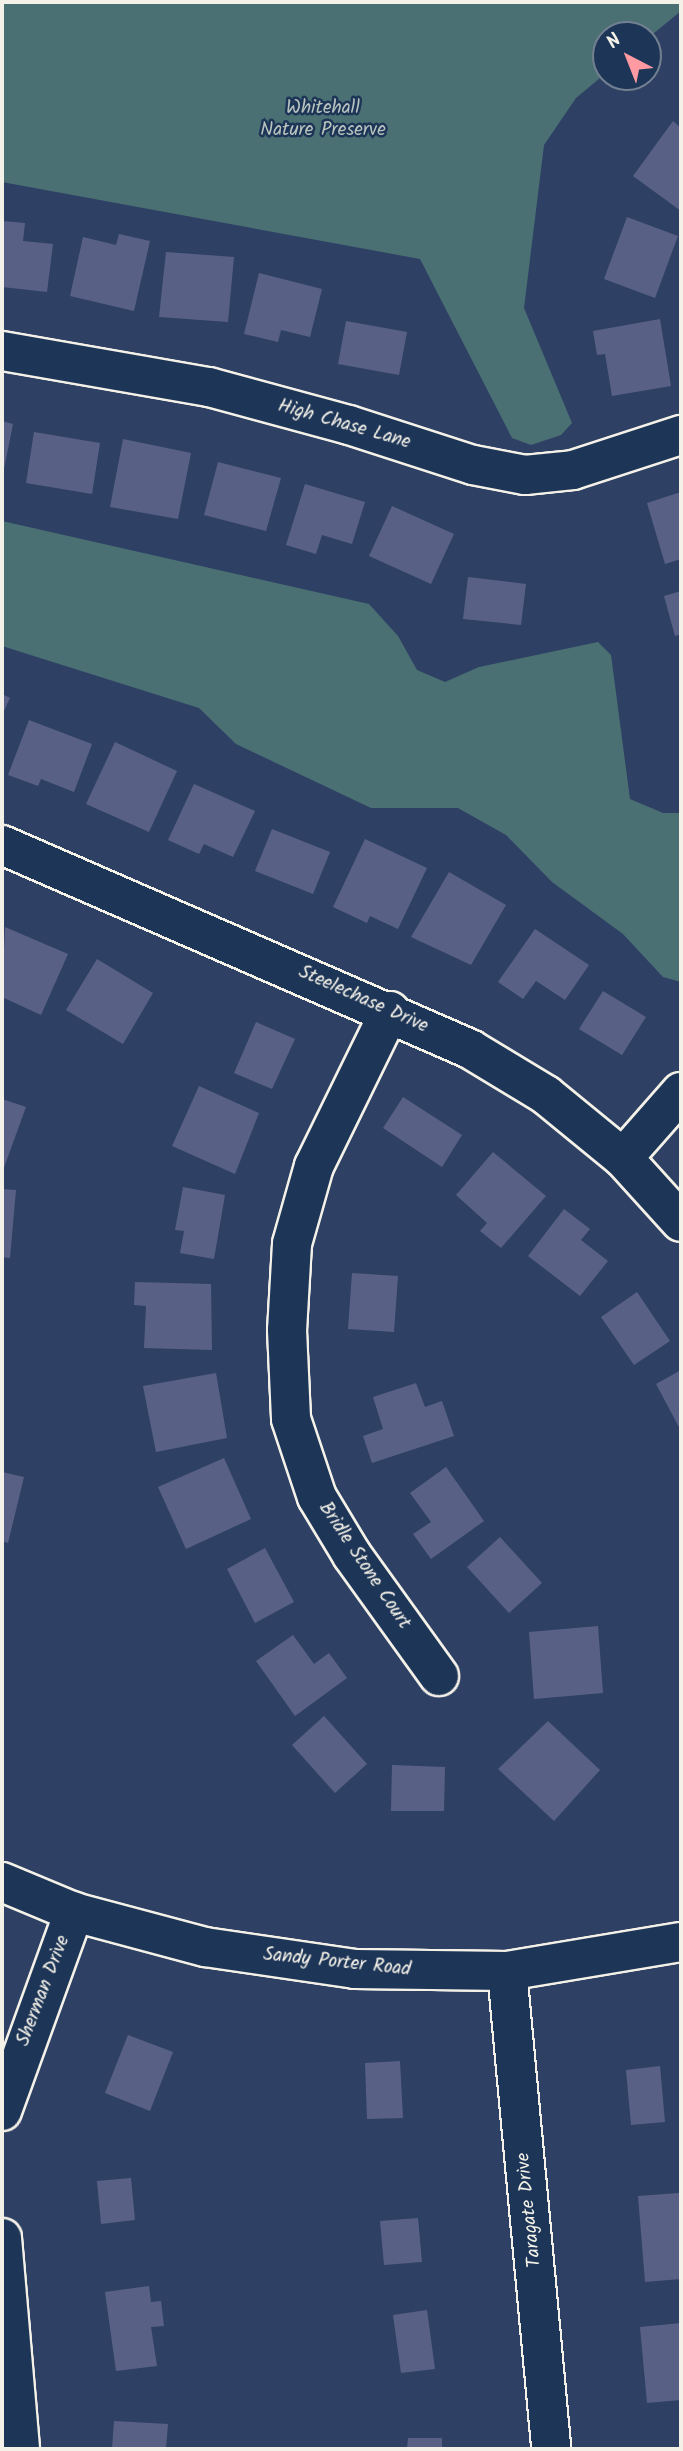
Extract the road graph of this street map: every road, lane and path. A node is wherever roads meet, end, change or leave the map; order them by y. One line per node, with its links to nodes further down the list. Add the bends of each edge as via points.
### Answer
1 (2, 351): 2 (street, High Chase Lane, via 209,387 473,465 525,475 573,470)
2 (681, 435)
3 (2, 845): 4 (street, Steelechase Drive)
4 (390, 1011): 6 (street, Steelechase Drive, via 470,1049 546,1095); 8 (street, Bridle Stone Court, via 314,1166 292,1244 287,1330 291,1419 317,1497 352,1555)
5 (681, 1092): 6 (street)
6 (623, 1158): 7 (street, Steelechase Drive)
7 (681, 1222)
8 (439, 1676)
9 (2, 1882): 10 (street, Sandy Porter Road)
10 (74, 1912): 12 (street, Sandy Porter Road, via 205,1947 276,1959 355,1969); 13 (street, Sherman Drive)
11 (681, 1942): 12 (street, Sandy Porter Road)
12 (507, 1971): 15 (street, Taragate Drive)
13 (2, 2111)
14 (2, 2238): 16 (street)
15 (560, 2448)
16 (20, 2449)

